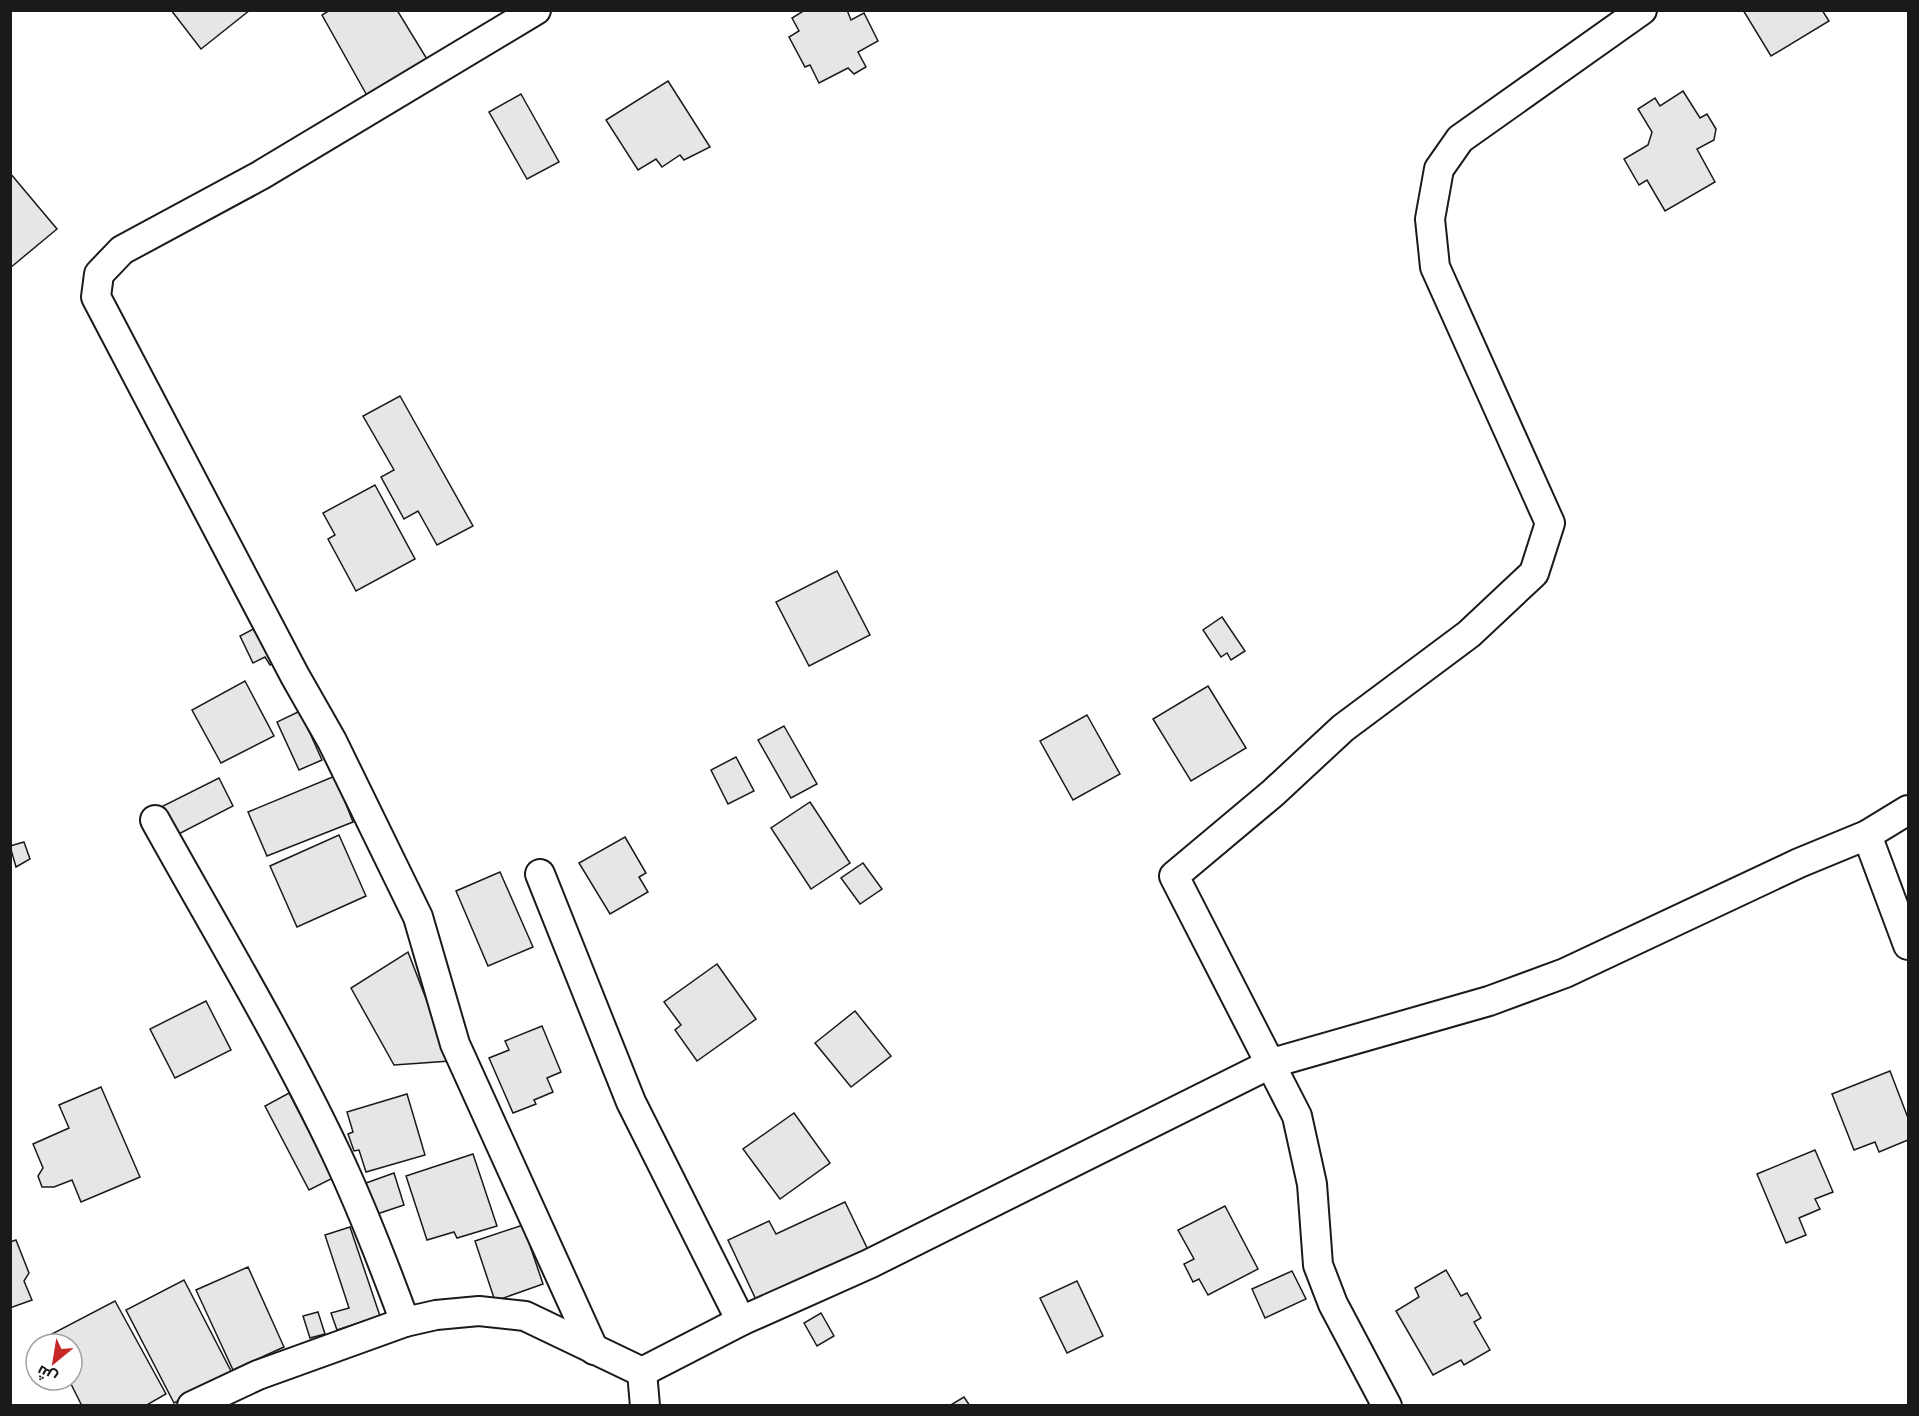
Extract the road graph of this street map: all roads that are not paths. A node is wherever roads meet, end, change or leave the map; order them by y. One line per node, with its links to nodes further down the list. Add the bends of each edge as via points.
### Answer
1 (536, 10): 11 (street, via 261,176 122,250 99,274 96,297 332,741 418,917 455,1044)
2 (1642, 10): 8 (street, via 1460,139 1439,170 1430,219 1435,267 1550,523 1534,573 1469,634 1343,728 1174,876)
3 (1908, 810): 5 (street)
4 (155, 820): 10 (street, via 336,1153)
5 (1867, 836): 7 (street); 8 (street, via 1799,863 1565,973 1489,1001)
6 (540, 874): 9 (street, via 631,1102)
7 (1908, 945)
8 (1272, 1063): 9 (street, via 869,1264); 15 (street, via 1298,1116 1306,1146 1318,1265 1333,1304)
9 (741, 1321): 12 (street)
10 (405, 1322): 11 (street, via 479,1311 525,1316); 13 (street, via 258,1375)
11 (594, 1350): 12 (street)
12 (642, 1372): 14 (street)
13 (192, 1406)
14 (645, 1406)
15 (1387, 1406)

